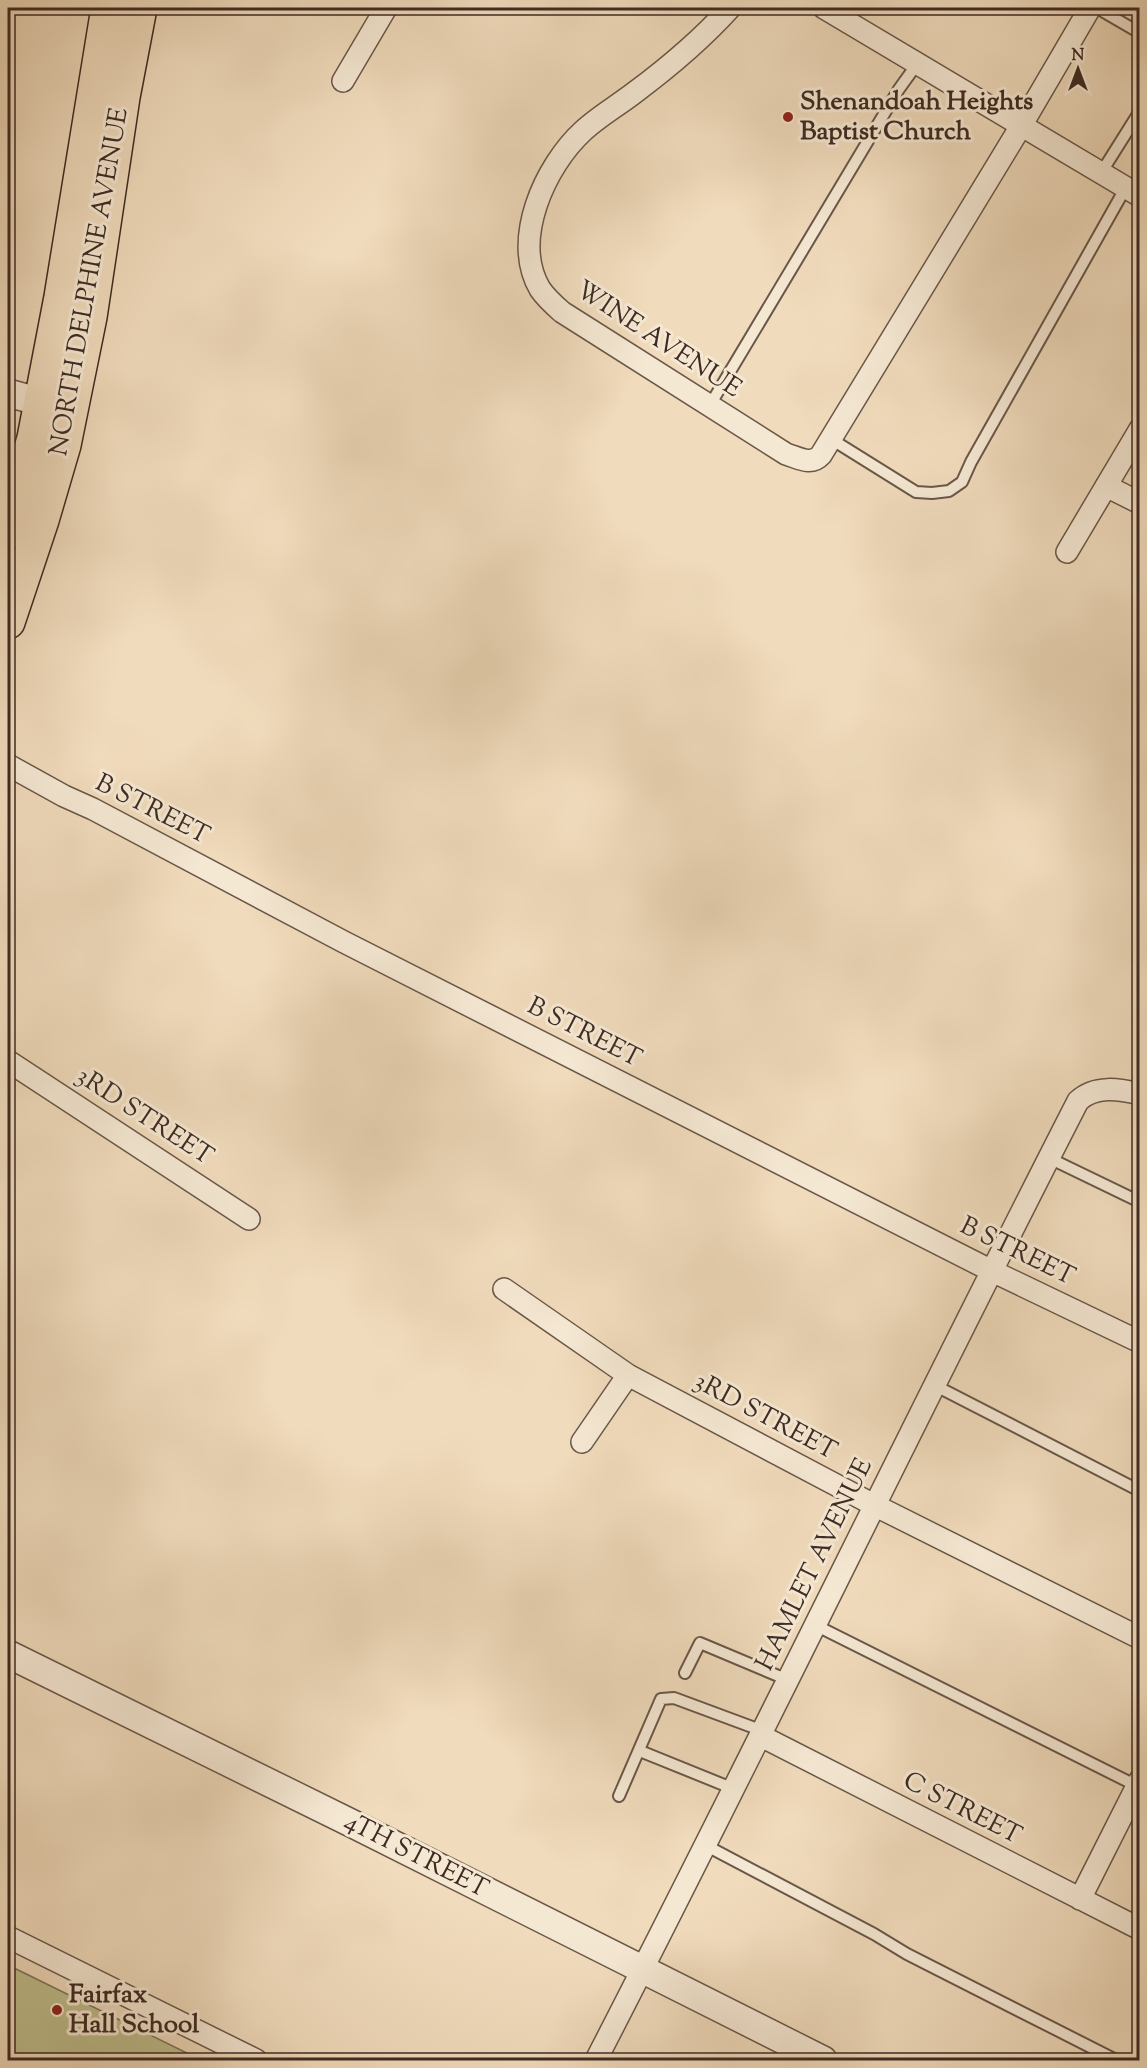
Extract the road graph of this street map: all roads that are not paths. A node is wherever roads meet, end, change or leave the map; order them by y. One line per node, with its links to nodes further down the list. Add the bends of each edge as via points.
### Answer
1 (108, 8): 17 (main road, NORTH DELPHINE AVENUE, via 61,297)
2 (140, 8): 17 (main road, NORTH DELPHINE AVENUE, via 90,317)
3 (386, 8): 10 (street)
4 (730, 8): 16 (street, WINE AVENUE, via 676,60 584,130 565,150 537,203 531,230 531,259 539,287 549,301)
5 (824, 8): 9 (street)
6 (1090, 8): 12 (street)
7 (1097, 8): 8 (lane)
8 (1140, 33)
9 (917, 64): 12 (street); 16 (lane)
10 (343, 81)
11 (1140, 111): 13 (lane)
12 (1021, 126): 13 (street); 19 (street)
13 (1101, 173): 14 (street)
14 (1133, 192): 19 (lane, via 962,482 949,491 916,492)
15 (8, 393): 17 (street)
16 (710, 405): 19 (street, WINE AVENUE, via 786,454 810,462 821,456)
17 (56, 406): 22 (main road, NORTH DELPHINE AVENUE, via 34,438); 24 (main road, NORTH DELPHINE AVENUE, via 64,445)
18 (1140, 429): 20 (street)
19 (831, 439)
20 (1106, 486): 21 (street); 23 (street)
21 (1140, 503)
22 (8, 531)
23 (1067, 552)
24 (8, 622)
25 (8, 765): 31 (street, B STREET, via 344,942)
26 (8, 1061): 30 (street, 3RD STREET)
27 (1140, 1094): 28 (street, HAMLET AVENUE, via 1111,1089 1084,1095)
28 (1048, 1158): 29 (lane); 31 (street, HAMLET AVENUE)
29 (1140, 1202)
30 (249, 1219)
31 (992, 1271): 33 (street, B STREET); 35 (street, HAMLET AVENUE)
32 (504, 1289): 34 (street, 3RD STREET)
33 (1140, 1342)
34 (628, 1375): 36 (street); 38 (street, 3RD STREET)
35 (934, 1385): 37 (lane); 38 (street, HAMLET AVENUE)
36 (582, 1442)
37 (1140, 1491)
38 (874, 1505): 39 (street, HAMLET AVENUE); 40 (street, 3RD STREET)
39 (815, 1625): 43 (street, HAMLET AVENUE); 46 (lane)
40 (1140, 1638)
41 (8, 1654): 53 (street, 4TH STREET)
42 (685, 1673): 43 (lane, via 700,1643)
43 (788, 1680): 44 (street, HAMLET AVENUE)
44 (762, 1734): 45 (lane, via 674,1698 661,1699); 47 (street, HAMLET AVENUE); 50 (street, C STREET)
45 (640, 1751): 47 (lane); 48 (lane)
46 (1139, 1784): 50 (street)
47 (734, 1789): 49 (street, HAMLET AVENUE)
48 (619, 1796)
49 (705, 1845): 53 (street, HAMLET AVENUE); 57 (lane)
50 (1080, 1899): 51 (street, C STREET)
51 (1140, 1929)
52 (8, 1937): 54 (street)
53 (642, 1971): 55 (street, HAMLET AVENUE); 56 (street, 4TH STREET)
54 (256, 2061)
55 (596, 2061)
56 (823, 2061)
57 (1116, 2061)

